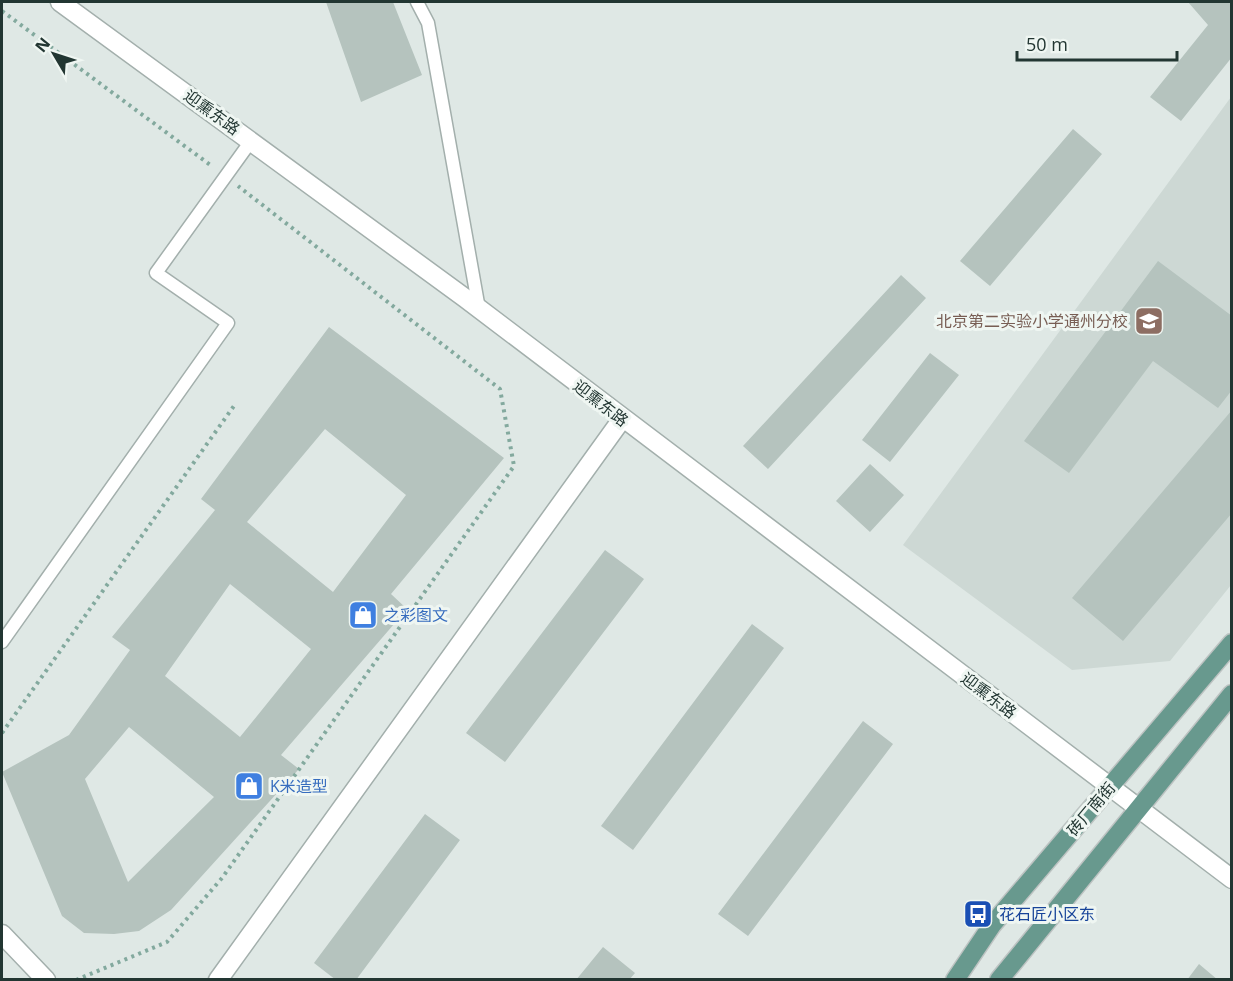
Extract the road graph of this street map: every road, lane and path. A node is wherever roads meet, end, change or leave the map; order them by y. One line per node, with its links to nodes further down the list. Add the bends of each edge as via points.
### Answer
1 (60, 2): 4 (street, 迎熏东路)
2 (417, 2): 6 (lane, via 428,23)
3 (2, 11): 5 (path)
4 (251, 141): 5 (lane); 6 (street, 迎熏东路)
5 (225, 176): 9 (lane, via 156,273 228,323); 18 (path, via 500,389 514,466 222,878 167,942)
6 (478, 309): 8 (street, 迎熏东路)
7 (236, 403): 12 (path)
8 (622, 419): 13 (street, 迎熏东路); 19 (street)
9 (2, 642)
10 (1232, 644): 13 (main road, 砖厂南街)
11 (1232, 694): 14 (main road)
12 (2, 733)
13 (1110, 787): 14 (street, 迎熏东路); 20 (main road, 砖厂南街, via 985,934)
14 (1138, 809): 15 (street, 迎熏东路); 21 (main road)
15 (1232, 879)
16 (2, 934): 17 (street)
17 (46, 980)
18 (76, 980)
19 (218, 980)
20 (955, 980)
21 (999, 980)

